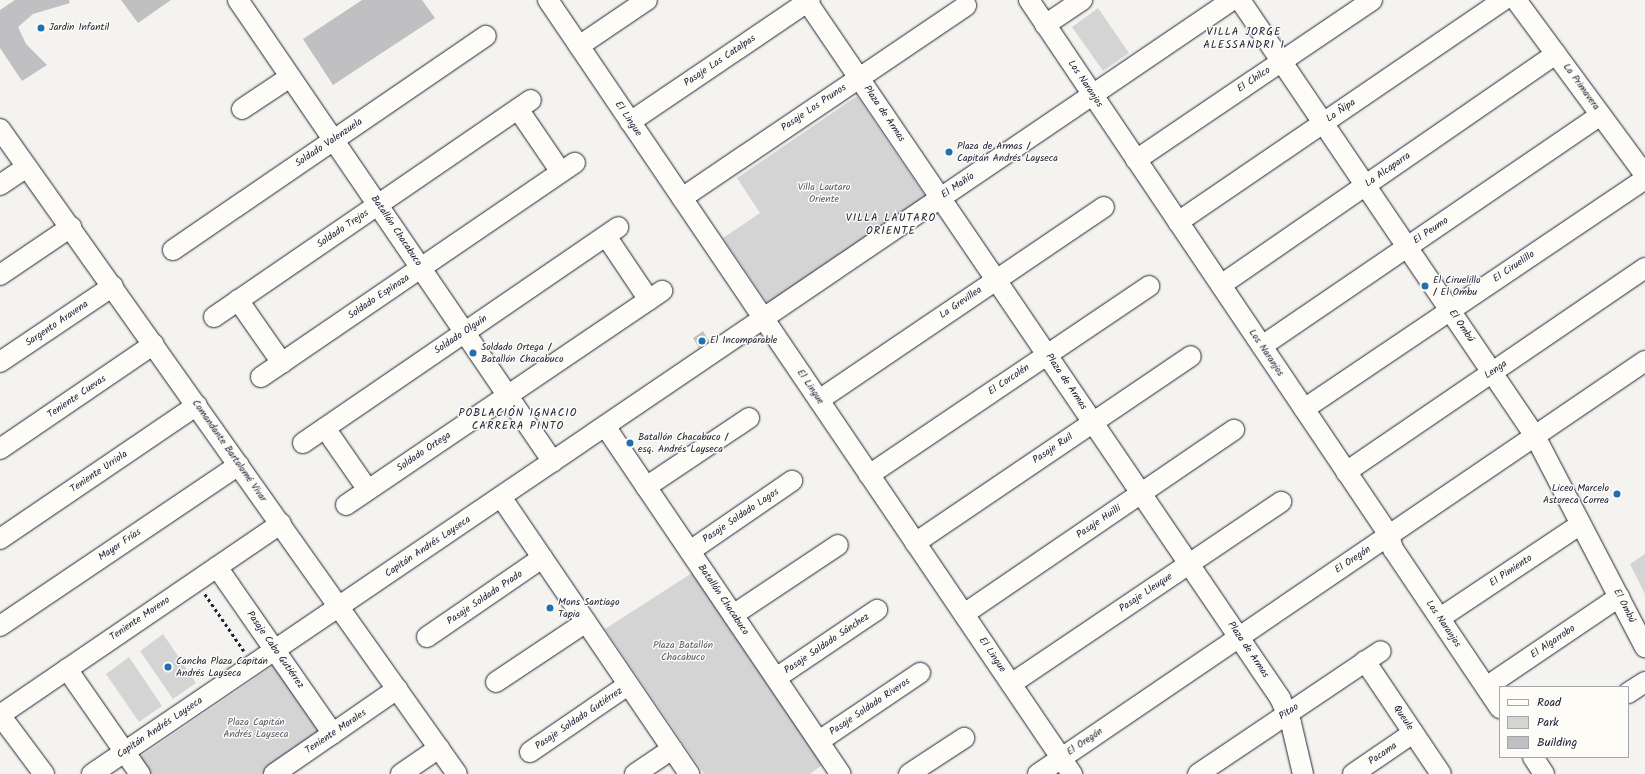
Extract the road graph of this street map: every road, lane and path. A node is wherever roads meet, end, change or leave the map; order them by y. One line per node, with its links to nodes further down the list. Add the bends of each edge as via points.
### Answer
1 (238, 0): 18 (street, Batallón Chacabuco)
2 (548, 0): 15 (street, El Lingue)
3 (647, 0): 15 (street)
4 (1029, 0): 13 (street, Los Naranjos)
5 (1082, 0): 13 (street)
6 (1232, 0): 20 (street, El Mañío)
7 (1240, 0): 17 (street, El Ombú)
8 (1372, 0): 17 (street, El Chilco)
9 (1504, 0): 25 (street, La Ñipa)
10 (1516, 0): 16 (street, La Primavera)
11 (808, 1): 19 (street, Plaza de Armas); 24 (street, Pasaje Las Catalpas)
12 (966, 6): 19 (street, Pasaje Los Prunos)
13 (1046, 25): 20 (street, Los Naranjos)
14 (486, 36): 27 (street, Soldado Valenzuela)
15 (579, 46): 24 (street, El Lingue)
16 (1556, 54): 23 (street, La Primavera); 33 (street, La Alcaparra)
17 (1282, 61): 25 (street, El Ombú); 28 (street, El Chilco)
18 (290, 76): 22 (street); 27 (street, Batallón Chacabuco)
19 (859, 78): 34 (street, Pasaje Los Prunos); 35 (street, Plaza de Armas)
20 (1093, 95): 28 (street, Los Naranjos); 35 (street, El Mañío)
21 (524, 104): 36 (street, Soldado Trejos); 43 (street, Soldado Espinoza, via 568,167)
22 (242, 109)
23 (1601, 115): 30 (street, La Primavera); 41 (street, El Peumo)
24 (630, 122): 34 (street, El Lingue)
25 (1323, 123): 33 (street, El Ombú); 38 (street, La Ñipa)
26 (0, 129): 29 (street, Comandante Bartolomé Vivar)
27 (334, 140): 36 (street, Batallón Chacabuco); 42 (street, Soldado Valenzuela)
28 (1136, 160): 38 (street, Los Naranjos)
29 (27, 167): 32 (street); 39 (street, Comandante Bartolomé Vivar)
30 (1645, 175)
31 (1645, 179): 51 (street, El Ciruelillo)
32 (0, 185)
33 (1366, 185): 41 (street, El Ombú); 47 (street, La Alcaparra)
34 (682, 198): 53 (street, El Lingue)
35 (941, 198): 46 (street, Plaza de Armas); 53 (street, El Mañío)
36 (378, 205): 43 (street, Batallón Chacabuco); 50 (street, Soldado Trejos)
37 (1104, 207): 46 (street, La Grevillea)
38 (1178, 222): 47 (street, Los Naranjos)
39 (71, 227): 45 (street); 48 (street, Comandante Bartolomé Vivar)
40 (612, 232): 54 (street, Soldado Olguín); 64 (street, Soldado Ortega, via 655,295)
41 (1408, 247): 51 (street, El Ombú); 56 (street, El Peumo)
42 (173, 250)
43 (421, 268): 54 (street, Batallón Chacabuco); 61 (street, Soldado Espinoza)
44 (1645, 268): 62 (street, Lenga)
45 (0, 275)
46 (996, 280): 57 (street, Plaza de Armas); 65 (street, La Grevillea)
47 (1221, 285): 56 (street, Los Naranjos)
48 (113, 286): 55 (street, Comandante Bartolomé Vivar); 60 (street, Sargento Aravena)
49 (1149, 286): 57 (street, El Corcolén)
50 (238, 300): 52 (street, Soldado Trejos); 61 (street)
51 (1450, 310): 62 (street, El Ombú); 67 (street, El Ciruelillo)
52 (214, 317)
53 (764, 318): 65 (street, El Lingue); 70 (street, Capitán Andrés Layseca)
54 (465, 332): 64 (street, Batallón Chacabuco); 71 (street, Soldado Olguín)
55 (154, 344): 66 (street, Comandante Bartolomé Vivar); 75 (street, Teniente Cuevas)
56 (1262, 346): 67 (street, Los Naranjos)
57 (1048, 355): 69 (street, Plaza de Armas); 79 (street, El Corcolén)
58 (1191, 356): 69 (street, Pasaje Ruil)
59 (1645, 361): 73 (street, El Oregón)
60 (0, 362)
61 (282, 363): 63 (street, Soldado Espinoza)
62 (1492, 372): 73 (street, El Ombú); 78 (street, Lenga)
63 (261, 377)
64 (508, 395): 76 (street, Batallón Chacabuco); 82 (street, Soldado Ortega)
65 (819, 400): 79 (street, El Lingue)
66 (197, 405): 77 (street, Comandante Bartolomé Vivar); 90 (street, Teniente Urriola)
67 (1304, 408): 78 (street, Los Naranjos)
68 (749, 418): 81 (street)
69 (1093, 422): 83 (street, Plaza de Armas); 91 (street, Pasaje Ruil)
70 (605, 426): 76 (street, Capitán Andrés Layseca); 81 (street, Batallón Chacabuco)
71 (325, 428): 74 (street, Soldado Olguín); 82 (street)
72 (1234, 430): 83 (street, Pasaje Huilli)
73 (1535, 436): 88 (street, El Ombú); 89 (street, El Oregón)
74 (303, 443)
75 (0, 449)
76 (553, 462): 84 (street, Capitán Andrés Layseca)
77 (239, 464): 87 (street, Comandante Bartolomé Vivar); 105 (street, Mayor Frías)
78 (1346, 472): 89 (street, Los Naranjos)
79 (870, 475): 91 (street, El Lingue)
80 (792, 482): 93 (street, Pasaje Soldado Lagos)
81 (646, 487): 93 (street, Batallón Chacabuco)
82 (368, 490): 86 (street, Soldado Ortega)
83 (1142, 493): 95 (street, Plaza de Armas); 101 (street, Pasaje Huilli)
84 (501, 497): 94 (street); 99 (street, Capitán Andrés Layseca)
85 (1282, 502): 95 (street, Pasaje Lleuque)
86 (346, 505)
87 (281, 524): 96 (street, Teniente Moreno); 99 (street, Comandante Bartolomé Vivar)
88 (1581, 524): 98 (street, El Ombú); 103 (street, El Pimiento)
89 (1389, 535): 103 (street, Los Naranjos, via 1393,549); 107 (street, El Oregón)
90 (0, 539)
91 (916, 543): 101 (street, El Lingue)
92 (838, 545): 102 (street)
93 (690, 551): 102 (street, Batallón Chacabuco)
94 (542, 558): 104 (street); 106 (street, Pasaje Soldado Prado)
95 (1190, 564): 107 (street, Plaza de Armas); 117 (street, Pasaje Lleuque)
96 (217, 567): 97 (street, Teniente Moreno); 109 (street, Pasaje Cabo Gutiérrez)
97 (196, 581): 111 (path); 112 (street, Teniente Moreno)
98 (1619, 597): 108 (street, El Ombú); 119 (street, El Algarrobo)
99 (339, 607): 109 (street, Capitán Andrés Layseca); 120 (street, Comandante Bartolomé Vivar)
100 (877, 610): 114 (street, Pasaje Saldado Sánchez)
101 (964, 614): 117 (street, El Lingue)
102 (733, 615): 114 (street, Batallón Chacabuco)
103 (1440, 618): 119 (street, Los Naranjos)
104 (586, 622): 115 (street); 118 (street)
105 (0, 626)
106 (427, 637)
107 (1240, 637): 123 (street, Plaza de Armas); 134 (street, El Oregón)
108 (1645, 646)
109 (275, 650): 111 (street, Capitán Andrés Layseca); 126 (street, Pasaje Cabo Gutiérrez)
110 (1373, 656): 123 (street, Pitao); 125 (street, Queule)
111 (254, 665): 131 (street, Capitán Andrés Layseca)
112 (67, 669): 124 (street, Teniente Moreno); 131 (street)
113 (920, 673): 128 (street, Pasaje Soldado Riveros)
114 (776, 678): 128 (street, Batallón Chacabuco)
115 (496, 682)
116 (1645, 682): 121 (street)
117 (1011, 684): 134 (street, El Lingue)
118 (628, 685): 130 (street); 132 (street, Pasaje Soldado Gutiérrez)
119 (1486, 687): 122 (street, Los Naranjos)
120 (397, 689): 126 (street, Teniente Morales); 129 (street, Comandante Bartolomé Vivar)
121 (1629, 692)
122 (1499, 706)
123 (1288, 713): 146 (street, Pitao); 147 (street, Plaza de Armas)
124 (0, 715): 135 (street)
125 (1413, 733): 148 (street, Pacama); 149 (street, Queule)
126 (333, 734): 138 (street, Teniente Morales)
127 (964, 738): 144 (street)
128 (819, 741): 143 (street, Batallón Chacabuco)
129 (439, 748): 139 (street); 140 (street, Comandante Bartolomé Vivar)
130 (672, 749): 141 (street); 142 (street)
131 (125, 752): 136 (street, Capitán Andrés Layseca); 137 (street)
132 (530, 752)
133 (1534, 758): 150 (street)
134 (1066, 766): 145 (street, El Oregón)
135 (44, 774)
136 (92, 774)
137 (140, 774)
138 (274, 774)
139 (401, 774)
140 (457, 774)
141 (635, 774)
142 (689, 774)
143 (841, 774)
144 (909, 774)
145 (1038, 774)
146 (1198, 774)
147 (1303, 774)
148 (1353, 774)
149 (1441, 774)
150 (1544, 774)

